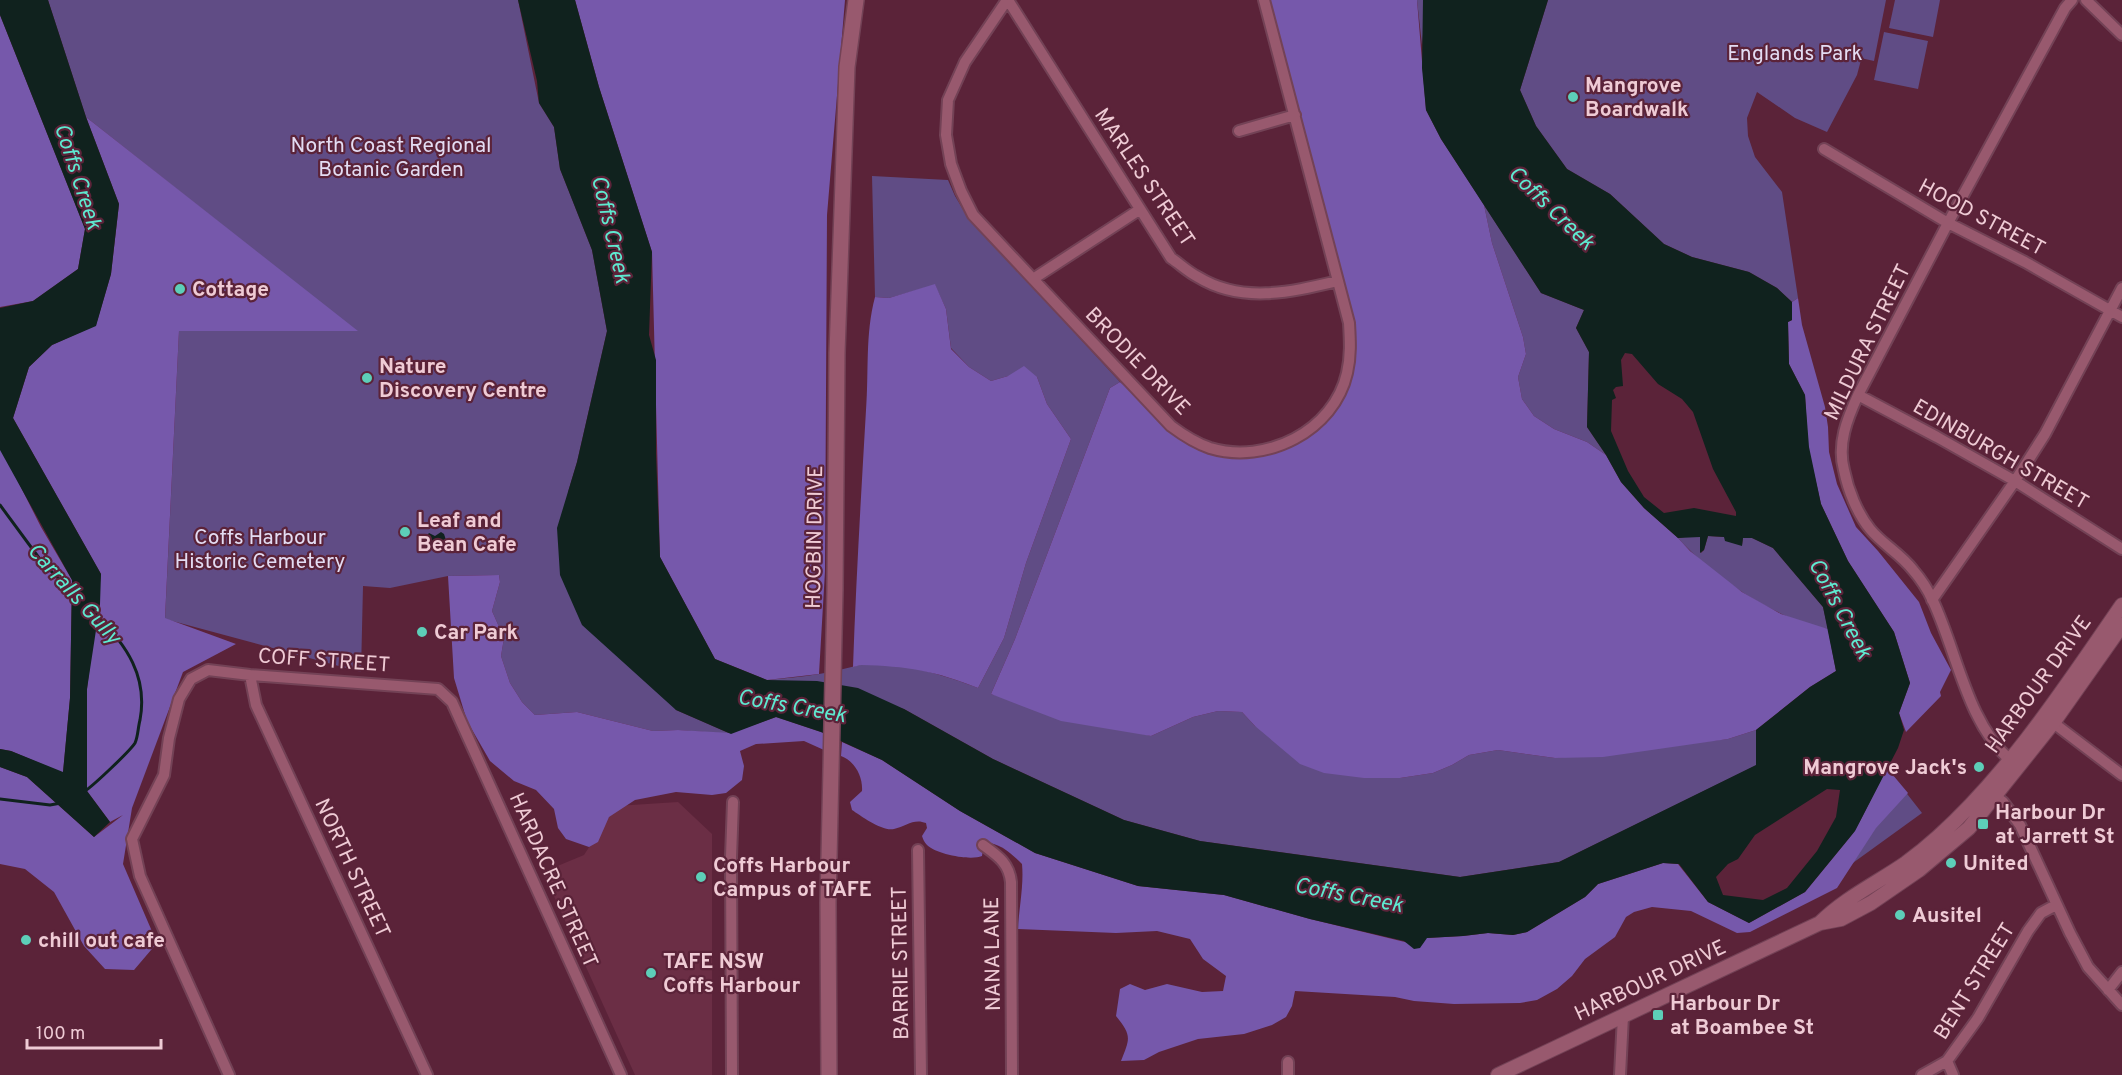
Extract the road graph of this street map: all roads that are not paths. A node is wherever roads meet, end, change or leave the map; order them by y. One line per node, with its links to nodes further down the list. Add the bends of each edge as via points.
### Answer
1 (856, 0): 43 (main road, HOGBIN DRIVE, via 847,67 837,353 829,766)
2 (1008, 0): 10 (street, MARLES STREET); 12 (street, BRODIE DRIVE, via 965,62 948,100 946,135 951,164 973,214)
3 (1264, 0): 7 (street, BRODIE DRIVE)
4 (2072, 0): 11 (street, MILDURA STREET)
5 (2086, 0): 6 (street)
6 (2122, 35)
7 (1295, 115): 8 (street); 13 (street, BRODIE DRIVE)
8 (1239, 131)
9 (1824, 149): 11 (street, HOOD STREET)
10 (1139, 210): 12 (street); 13 (street, MARLES STREET, via 1171,258 1198,278 1225,290 1259,295)
11 (1948, 223): 15 (street, HOOD STREET); 17 (street, MILDURA STREET)
12 (1033, 279): 13 (street, BRODIE DRIVE, via 1171,426 1198,444 1239,452 1258,452 1285,444 1312,429 1334,406 1347,375 1351,349 1349,322)
13 (1338, 281)
14 (2122, 288): 15 (street)
15 (2111, 309): 16 (street, HOOD STREET); 18 (street)
16 (2122, 316)
17 (1858, 395): 18 (street, EDINBURGH STREET); 20 (street, MILDURA STREET, via 1841,442 1846,478 1870,530 1913,569)
18 (2015, 481): 19 (street, EDINBURGH STREET); 20 (street)
19 (2122, 549)
20 (1932, 600): 26 (street, MILDURA STREET, via 1986,732)
21 (2122, 605): 25 (street, HARBOUR DRIVE)
22 (2122, 625): 25 (street, HARBOUR DRIVE)
23 (250, 675): 24 (street, COFF STREET, via 438,689); 39 (street, COFF STREET, via 208,670 191,679 179,699 164,775 132,839 140,876); 40 (street, NORTH STREET, via 256,705)
24 (452, 702): 41 (street, HARDACRE STREET)
25 (2049, 719): 26 (street, HARBOUR DRIVE); 27 (street); 28 (street, HARBOUR DRIVE)
26 (2010, 760): 28 (street, HARBOUR DRIVE)
27 (2122, 775)
28 (1991, 792): 32 (street, via 2020,825); 36 (street, HARBOUR DRIVE, via 1907,862 1835,908 1820,923)
29 (733, 802): 42 (street)
30 (983, 845): 45 (street, NANA LANE, via 1000,857 1010,875)
31 (918, 850): 44 (street, BARRIE STREET)
32 (2056, 905): 34 (street, via 2088,968); 37 (street, BENT STREET, via 2041,913 2028,931 1978,1018)
33 (2122, 972): 34 (street)
34 (2108, 990): 35 (street)
35 (2122, 1005)
36 (1623, 1016): 47 (street, HARBOUR DRIVE); 48 (street)
37 (1947, 1061): 49 (street, BENT STREET); 50 (street)
38 (1288, 1062): 46 (street)
39 (229, 1075)
40 (427, 1075)
41 (621, 1075)
42 (732, 1075)
43 (829, 1075)
44 (921, 1075)
45 (1012, 1075)
46 (1288, 1075)
47 (1498, 1075)
48 (1620, 1075)
49 (1922, 1075)
50 (1953, 1075)

